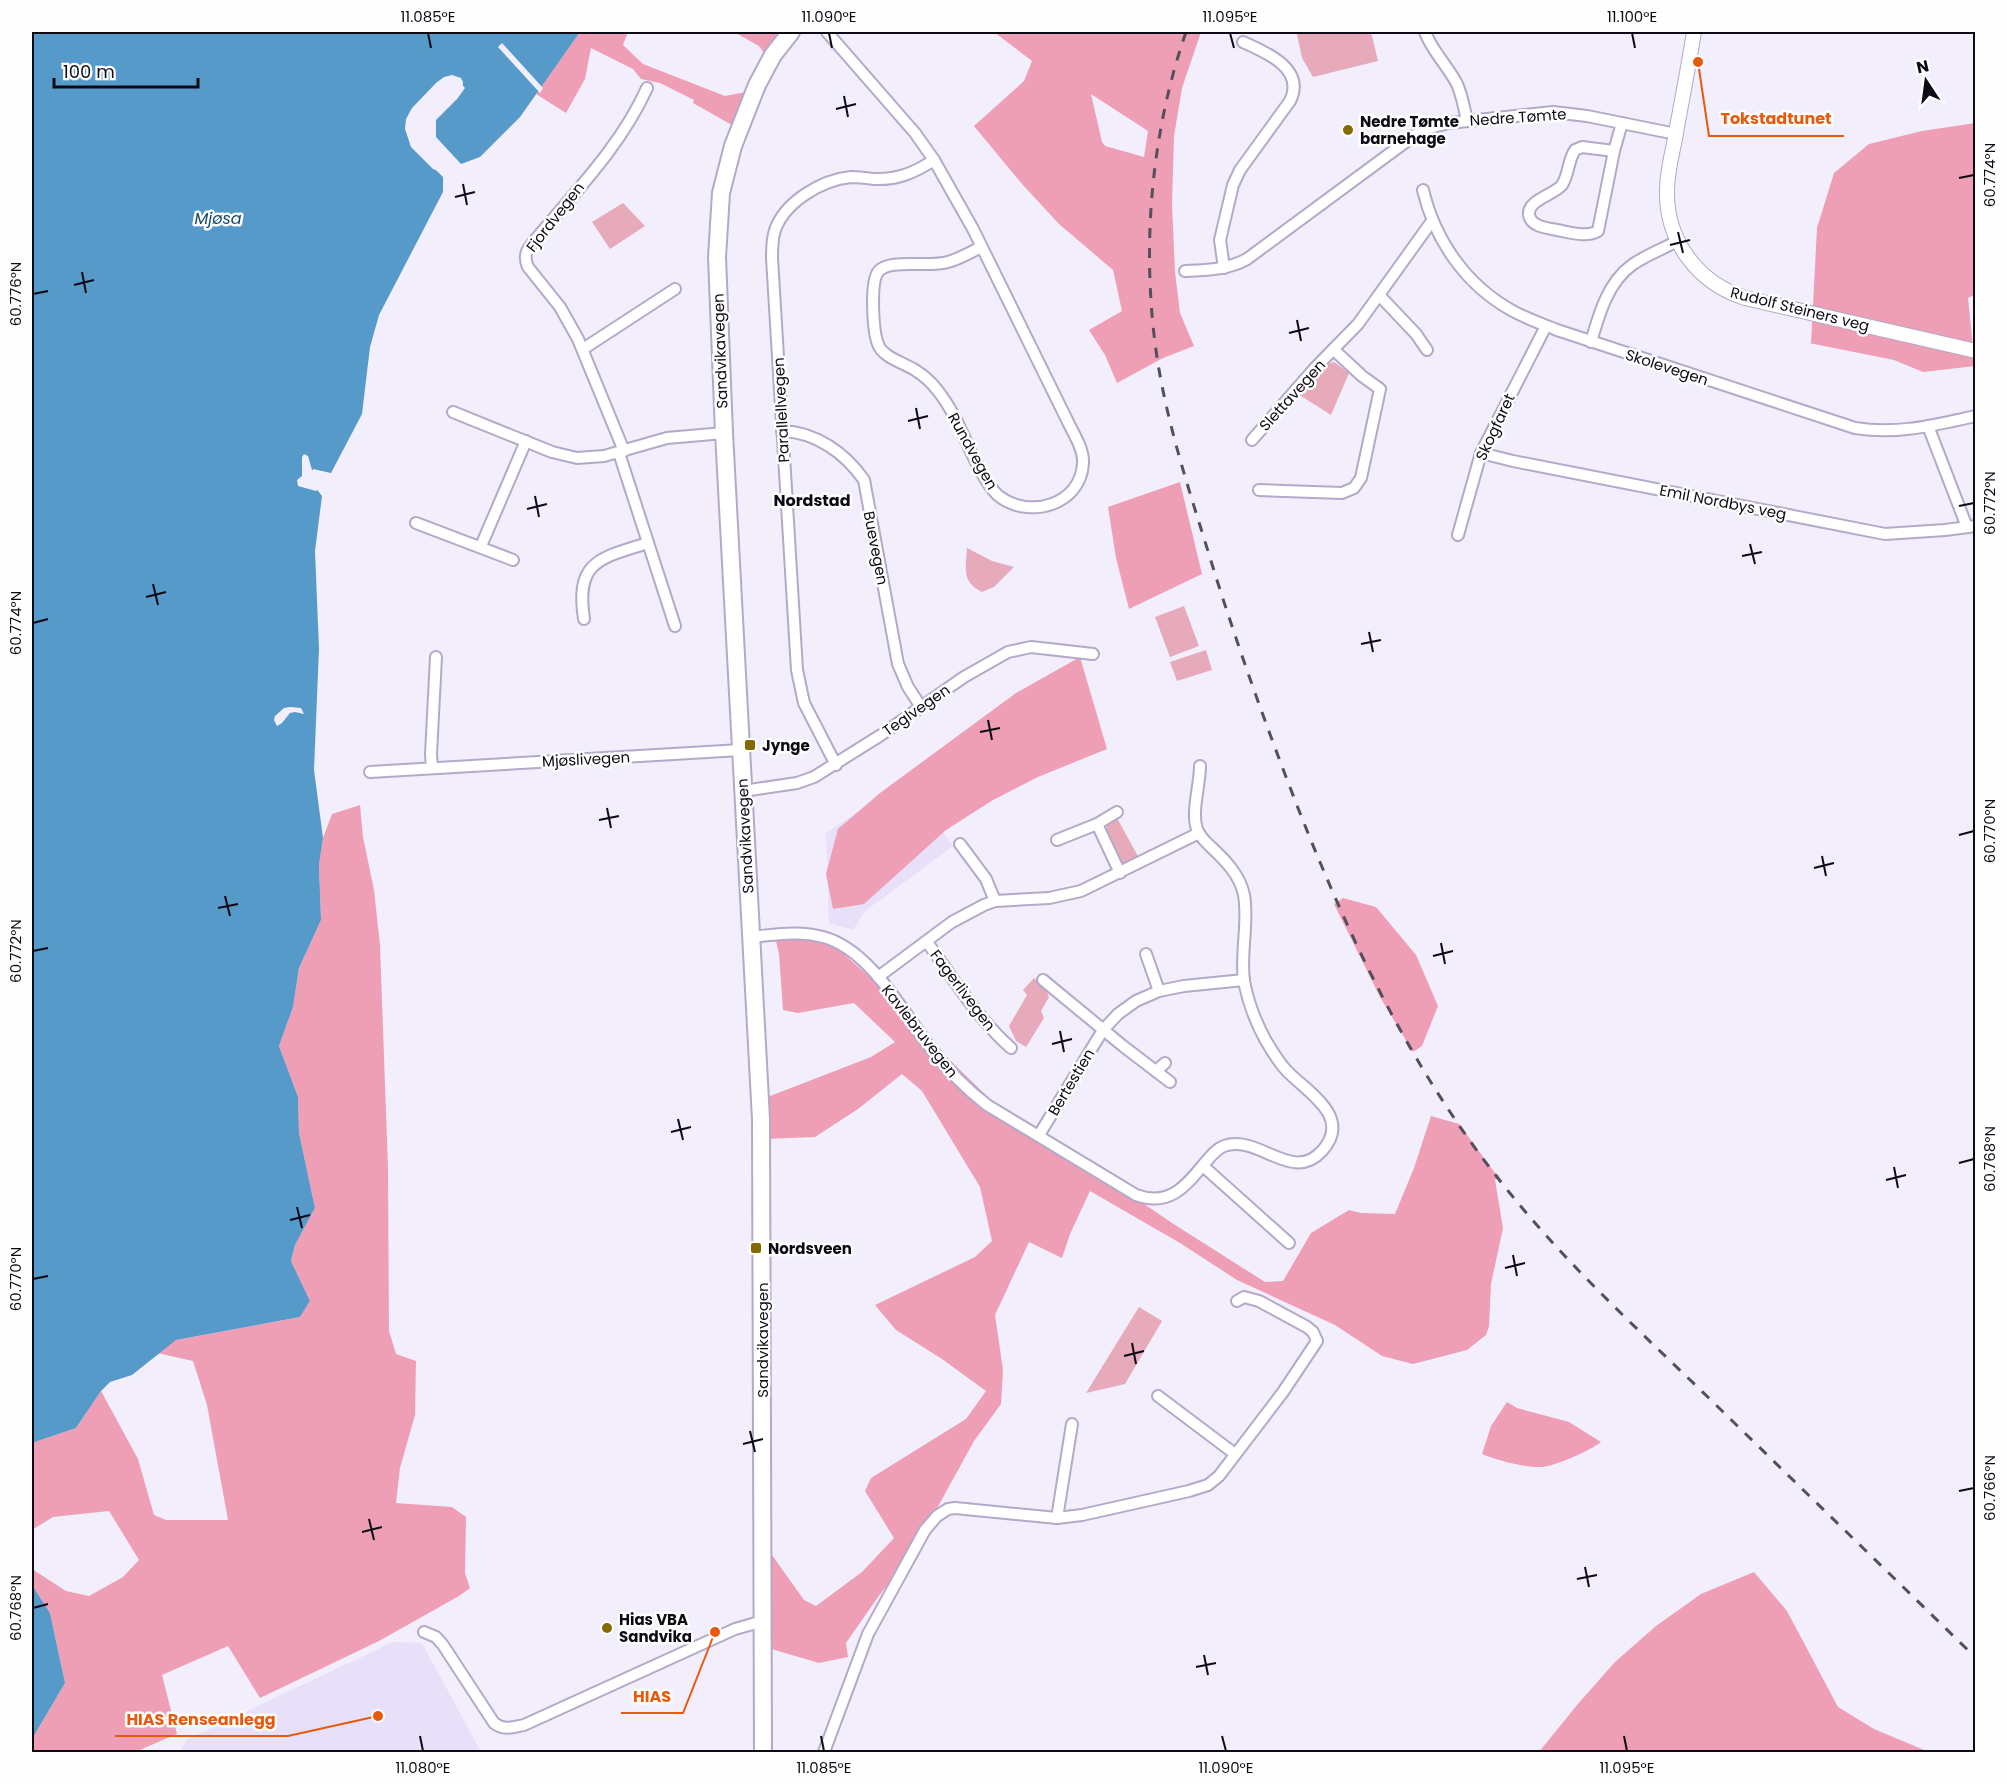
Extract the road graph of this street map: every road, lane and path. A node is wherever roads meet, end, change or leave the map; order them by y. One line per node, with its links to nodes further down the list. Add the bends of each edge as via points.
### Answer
1 (791, 32): 30 (main road, Sandvikavegen, via 751,97 721,193 717,257)
2 (827, 32): 11 (street, Rundvegen)
3 (1425, 32): 7 (street, via 1456,81)
4 (1694, 32): 9 (street, Rudolf Steiners veg)
5 (1243, 42): 16 (street, via 1271,55 1286,68 1295,91 1233,185 1220,240)
6 (647, 88): 22 (street, Fjordvegen, via 613,148 525,254 528,267 560,308)
7 (1467, 120): 8 (street, Nedre Tømte, via 1553,112); 16 (street, Nedre Tømte, via 1421,131 1252,256)
8 (1622, 123): 9 (street, Nedre Tømte); 10 (street)
9 (1676, 134): 14 (street, Rudolf Steiners veg, via 1667,196)
10 (1614, 151): 10 (street, via 1582,147 1575,150 1561,186 1531,207 1533,222 1570,233 1589,235 1598,231)
11 (934, 160): 15 (street, Rundvegen); 29 (street, Parallellvegen, via 897,178 852,177 818,187 799,199 778,224 772,258)
12 (1423, 190): 13 (street, Skolevegen)
13 (1432, 221): 19 (street, Slettavegen); 20 (street, Skolevegen, via 1451,256 1478,286 1510,309)
14 (1677, 241): 21 (street, via 1638,261 1619,277); 25 (street, Rudolf Steiners veg, via 1698,272 1736,296)
15 (981, 247): 15 (street, Rundvegen, via 1081,451 1082,469 1074,486 1065,497 1048,506 1022,507 993,491 937,388 916,370 881,350 877,342 873,298 875,275 880,269 892,264 922,266 948,262)
16 (1224, 267): 17 (street, Nedre Tømte)
17 (1185, 271)
18 (675, 289): 22 (street)
19 (1380, 296): 23 (street, Slettavegen); 24 (street)
20 (1546, 326): 21 (street, Skolevegen); 34 (street, Skogfaret)
21 (1591, 342): 28 (street, Skolevegen, via 1855,428 1890,432)
22 (583, 349): 33 (street, Fjordvegen)
23 (1334, 350): 31 (street, Slettavegen); 35 (street, Slettavegen, via 1380,389 1361,478 1354,488 1342,494)
24 (1427, 350)
25 (1976, 351)
26 (453, 412): 32 (street)
27 (1976, 416): 28 (street, Skolevegen)
28 (1928, 426): 37 (street, Emil Nordbys veg)
29 (782, 431): 46 (street, Buevegen, via 834,449 864,480 898,664); 48 (street, Parallellvegen, via 796,670 804,703)
30 (724, 432): 33 (street, via 667,438); 47 (main road, Sandvikavegen)
31 (1251, 440)
32 (526, 441): 33 (street, via 577,458); 40 (street)
33 (622, 452): 39 (street, Fjordvegen)
34 (1481, 453): 37 (street, Emil Nordbys veg, via 1885,534); 38 (street, Skogfaret)
35 (1260, 490)
36 (416, 522): 40 (street)
37 (1971, 526)
38 (1458, 535)
39 (648, 543): 42 (street, via 604,558 586,573 581,588); 43 (street, Fjordvegen)
40 (481, 546): 41 (street)
41 (513, 560)
42 (584, 620)
43 (675, 626)
44 (1093, 654): 46 (street, Teglvegen, via 1031,647 1014,650 964,677)
45 (436, 657): 50 (street)
46 (921, 707): 48 (street, Teglvegen)
47 (741, 750): 50 (street, Mjøslivegen); 52 (main road, Sandvikavegen)
48 (836, 765): 52 (street, Teglvegen, via 797,783)
49 (1200, 766): 55 (street, via 1195,819)
50 (432, 768): 51 (street, Mjøslivegen)
51 (369, 772)
52 (743, 791): 60 (main road, Sandvikavegen)
53 (1118, 812): 54 (street)
54 (1097, 824): 56 (street); 58 (street)
55 (1199, 833): 58 (street, Fagerlivegen); 65 (street, Kavlebruvegen, via 1234,872 1244,892)
56 (1057, 840)
57 (960, 843): 59 (street, via 986,879)
58 (1120, 873): 59 (street, Fagerlivegen, via 1067,895)
59 (995, 901): 61 (street, Fagerlivegen, via 967,913)
60 (750, 937): 63 (street, Kavlebruvegen, via 804,933 831,939 853,951); 80 (main road, Sandvikavegen, via 761,1119)
61 (927, 942): 63 (street, Fagerlivegen); 68 (street, Fagerlivegen, via 966,997 1003,1034)
62 (1146, 954): 66 (street)
63 (878, 978): 72 (street, Kavlebruvegen, via 957,1079 987,1105)
64 (1043, 980): 67 (street, Bertestien)
65 (1244, 980): 66 (street, Bertestien); 73 (street, Kavlebruvegen, via 1258,1026 1286,1070 1326,1107 1331,1131 1323,1150 1303,1163 1286,1161 1243,1144 1224,1146)
66 (1159, 991): 67 (street, Bertestien, via 1136,1001)
67 (1103, 1030): 70 (street, Bertestien); 72 (street, Bertestien)
68 (1011, 1048)
69 (1166, 1063): 70 (street)
70 (1156, 1071): 71 (street, Bertestien)
71 (1170, 1082)
72 (1039, 1135): 73 (street, Kavlebruvegen, via 1131,1192 1149,1199 1164,1198 1178,1191)
73 (1203, 1166): 74 (street)
74 (1289, 1243)
75 (1237, 1301): 78 (street, via 1244,1297 1259,1301 1311,1330 1317,1341)
76 (1158, 1396): 78 (street)
77 (1072, 1424): 79 (street)
78 (1235, 1454): 79 (street, via 1215,1481 1199,1488)
79 (1057, 1518): 83 (street, via 962,1508 948,1509 933,1519 868,1634)
80 (763, 1621): 81 (street, via 735,1629 524,1725 509,1728 494,1723 440,1640); 82 (main road, Sandvikavegen)
81 (424, 1632)
82 (763, 1752)
83 (824, 1752)

